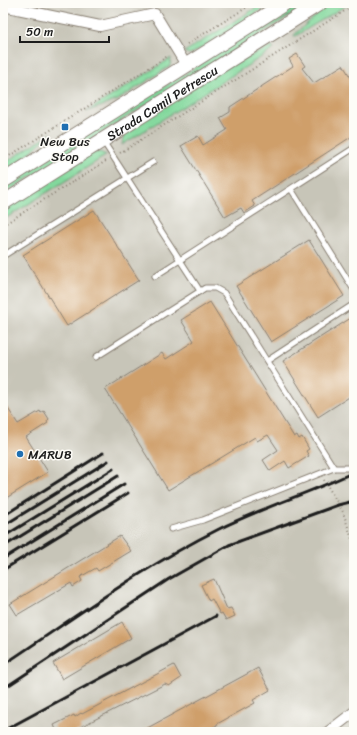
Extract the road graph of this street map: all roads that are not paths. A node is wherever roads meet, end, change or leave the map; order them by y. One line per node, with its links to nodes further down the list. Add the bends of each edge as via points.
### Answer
1 (284, 3): 4 (street, Strada Camil Petrescu)
2 (320, 3): 5 (street, Strada Camil Petrescu)
3 (3, 6): 4 (street, via 100,26 155,14)
4 (186, 65): 9 (street, Strada Camil Petrescu)
5 (102, 141): 8 (lane); 11 (street, Strada Camil Petrescu)
6 (354, 148): 10 (lane)
7 (153, 162): 8 (lane)
8 (128, 178): 12 (lane); 13 (lane)
9 (3, 181)
10 (291, 189): 13 (lane); 15 (lane)
11 (3, 203)
12 (3, 256)
13 (180, 260): 14 (lane); 16 (lane)
14 (155, 276)
15 (354, 290)
16 (200, 292): 18 (lane); 19 (lane, via 205,288 215,288 224,293)
17 (354, 304): 19 (lane)
18 (96, 357)
19 (267, 361): 20 (lane)
20 (334, 468): 21 (lane); 22 (lane, via 203,520)
21 (354, 468)
22 (171, 529)
23 (354, 712): 24 (street)
24 (328, 732)

